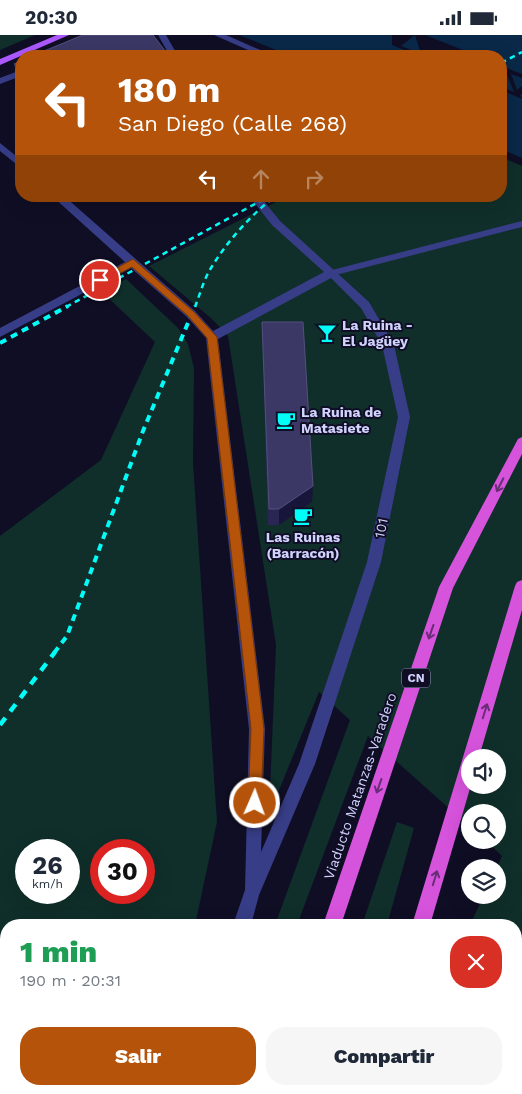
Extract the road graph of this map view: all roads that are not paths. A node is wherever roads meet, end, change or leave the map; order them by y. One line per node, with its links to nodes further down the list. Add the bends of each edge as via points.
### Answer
1 (65, 35): 4 (main road)
2 (162, 35): 5 (street)
3 (218, 35): 6 (street)
4 (29, 50)
5 (171, 50)
6 (254, 50)
7 (15, 56): 8 (main road)
8 (0, 62)
9 (15, 75): 10 (street)
10 (0, 81)
11 (0, 146): 12 (street)
12 (15, 160)
13 (64, 202): 16 (street)
14 (259, 202): 17 (street, 101, via 276,223)
15 (522, 224): 17 (lane)
16 (133, 263): 18 (street); 19 (street)
17 (332, 273): 19 (street); 24 (street, 101, via 365,305 388,345 404,417 374,562 307,764)
18 (0, 333)
19 (212, 337): 24 (street, via 257,729)
20 (522, 442): 26 (highway, Viaducto Matanzas-Varadero / CN, one-way to 26, via 446,587)
21 (522, 586): 22 (highway, one-way to 21)
22 (473, 749)
23 (461, 789): 27 (highway, one-way to 23)
24 (251, 895): 25 (street)
25 (244, 919)
26 (334, 919)
27 (423, 919)

